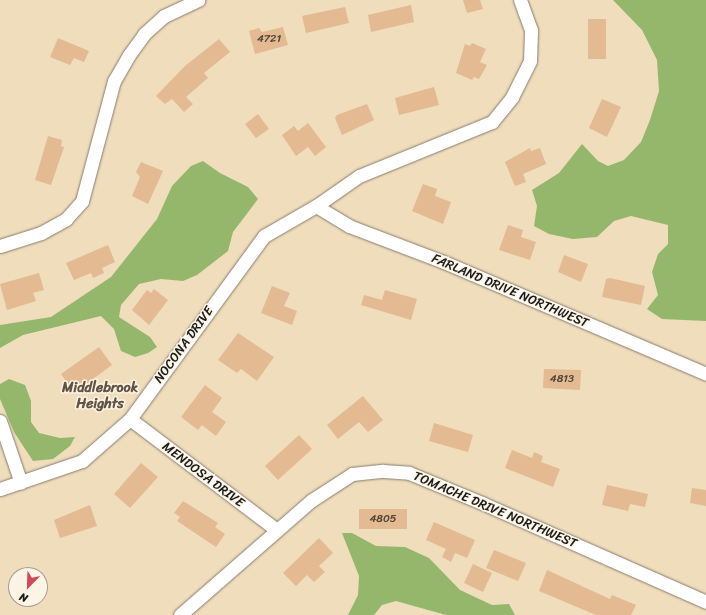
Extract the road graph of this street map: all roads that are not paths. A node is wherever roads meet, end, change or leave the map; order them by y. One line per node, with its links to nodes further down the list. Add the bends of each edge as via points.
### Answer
1 (198, 0): 4 (street, via 164,16 144,34 129,54 114,82 92,172 82,201 66,218 54,226)
2 (520, 0): 3 (street, NOCONA DRIVE, via 531,30 530,61 512,97 492,122 359,176)
3 (316, 206): 5 (street, FARLAND DRIVE NORTHWEST, via 349,226 444,262); 6 (street, NOCONA DRIVE, via 264,236)
4 (0, 246)
5 (706, 374)
6 (130, 419): 8 (street, NOCONA DRIVE, via 82,460); 10 (street, MENDOSA DRIVE)
7 (0, 421): 8 (street)
8 (21, 483): 9 (street, NOCONA DRIVE)
9 (0, 489)
10 (277, 530): 11 (street, TOMACHE DRIVE NORTHWEST, via 312,500 352,474 383,471 409,473); 12 (street, TOMACHE DRIVE NORTHWEST)
11 (706, 602)
12 (180, 615)

